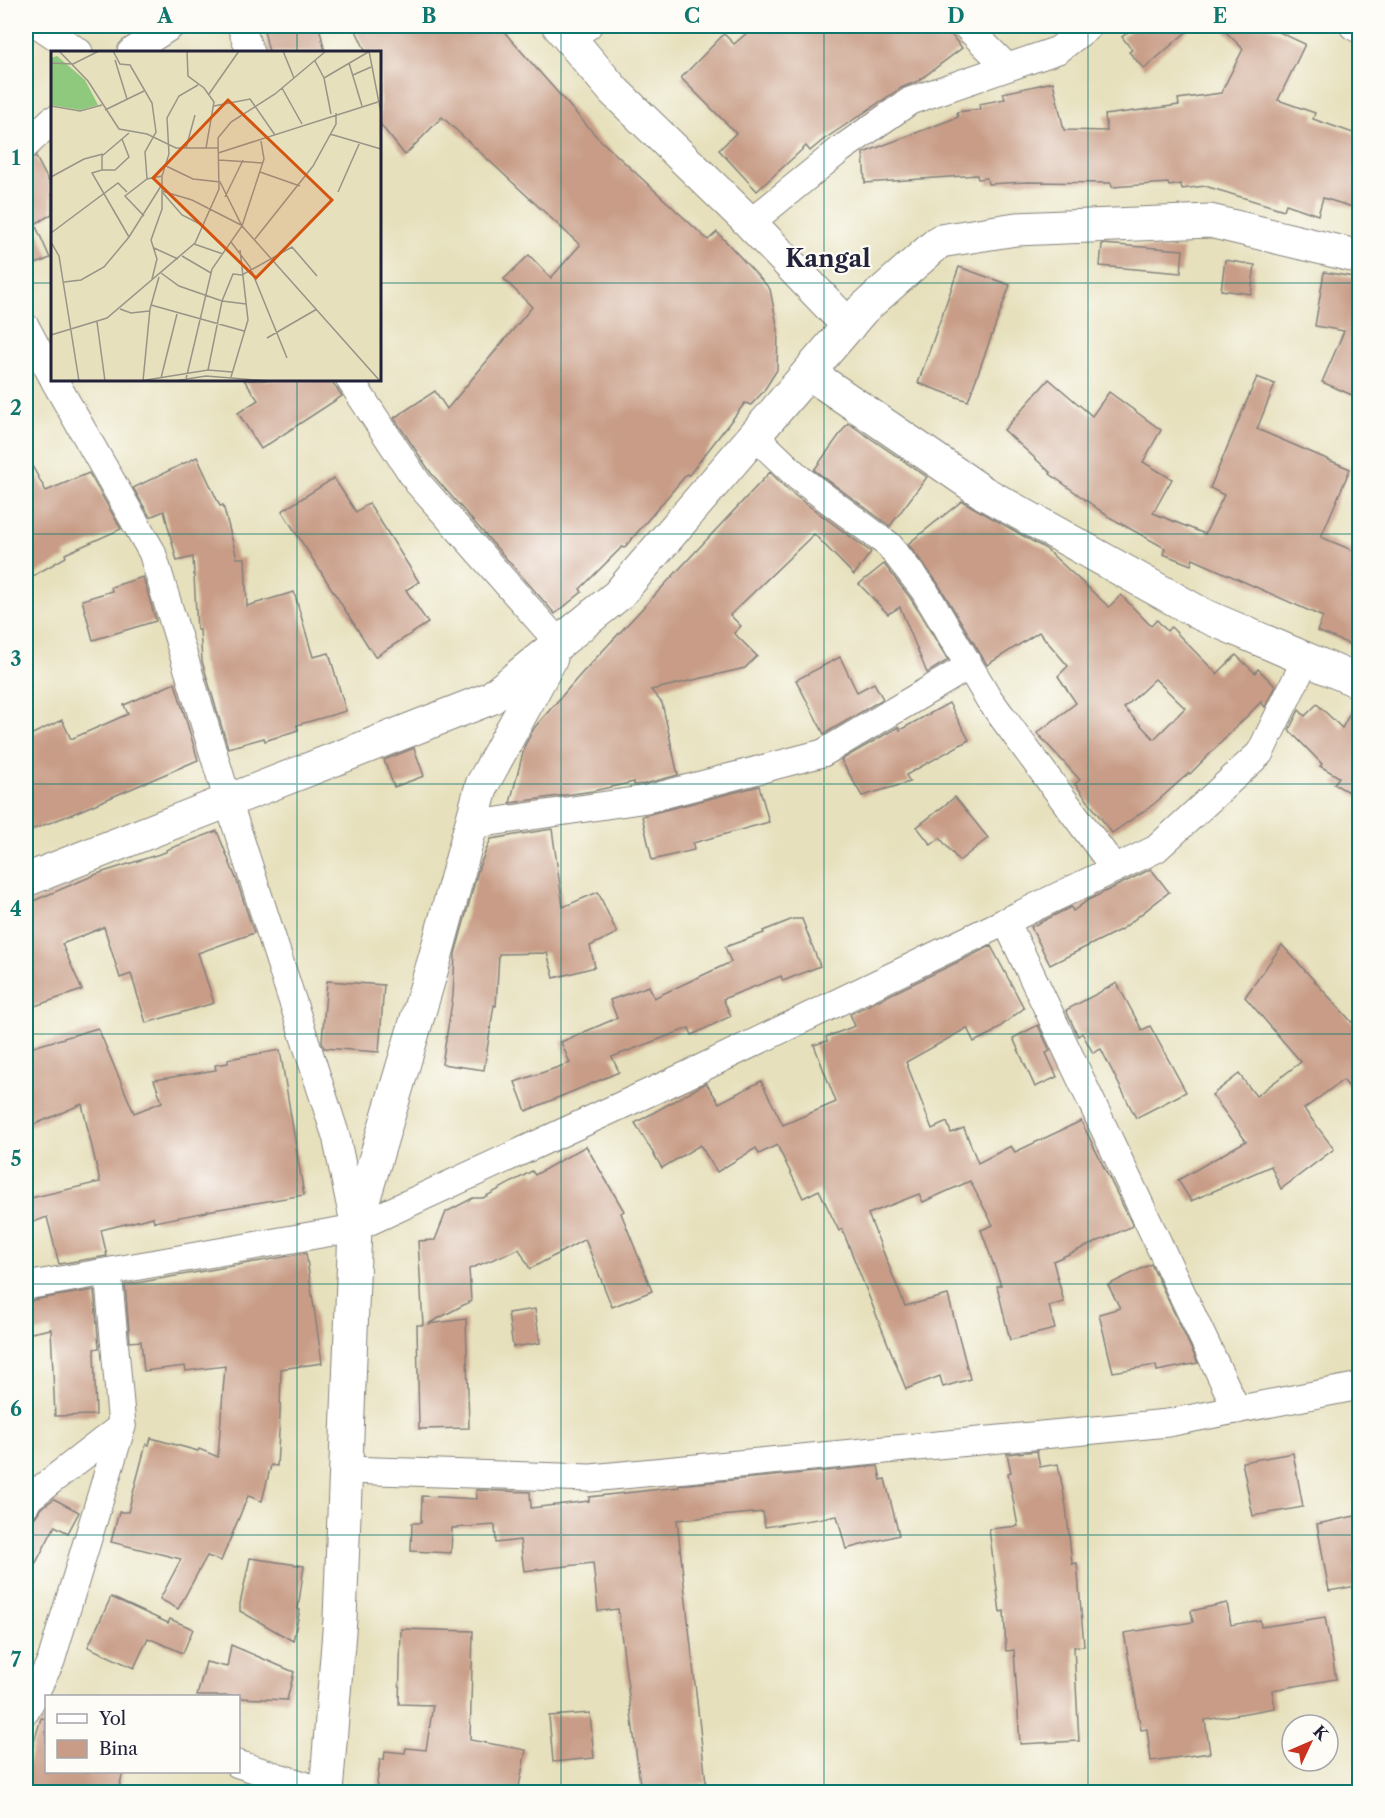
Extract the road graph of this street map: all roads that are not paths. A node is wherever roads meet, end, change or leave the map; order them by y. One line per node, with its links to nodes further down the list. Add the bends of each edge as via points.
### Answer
1 (40, 26): 9 (street)
2 (171, 26): 10 (street)
3 (241, 26): 11 (street)
4 (966, 26): 12 (street)
5 (1089, 26): 12 (street, via 1058,50)
6 (1353, 26): 8 (street)
7 (573, 30): 15 (street, via 614,91)
8 (1359, 30)
9 (78, 51)
10 (133, 51)
11 (250, 51)
12 (1007, 67): 15 (street, via 910,101 841,149)
13 (51, 121): 14 (street)
14 (26, 144)
15 (750, 223): 17 (street)
16 (1359, 257): 17 (street, via 1210,221 1016,229 939,241)
17 (849, 326): 19 (street)
18 (26, 327): 20 (street)
19 (809, 372): 23 (street); 25 (street, via 984,493 1203,615)
20 (51, 374)
21 (55, 381): 28 (street, via 152,552)
22 (351, 381): 24 (street, via 418,483)
23 (755, 436): 24 (street, via 618,595); 26 (street, via 799,478 889,545 924,590)
24 (559, 643): 28 (street, via 491,698); 29 (street, via 482,785)
25 (1306, 659): 27 (street); 30 (street, via 1260,753 1156,849)
26 (969, 666): 29 (street, via 824,753 647,799); 30 (street, via 989,699)
27 (1359, 682)
28 (228, 801): 31 (street); 33 (street, via 336,1136)
29 (471, 825): 33 (street)
30 (1115, 869): 32 (street)
31 (26, 880)
32 (1006, 921): 33 (street, via 685,1076); 37 (street)
33 (355, 1228): 34 (street); 39 (street)
34 (108, 1272): 35 (street); 38 (street)
35 (26, 1286)
36 (1359, 1386): 37 (street)
37 (1237, 1410): 39 (street, via 1168,1423 591,1478)
38 (122, 1426): 40 (street); 41 (street, via 51,1661)
39 (346, 1470): 43 (street, via 340,1619)
40 (26, 1504)
41 (33, 1701)
42 (240, 1765): 43 (street)
43 (326, 1792)

